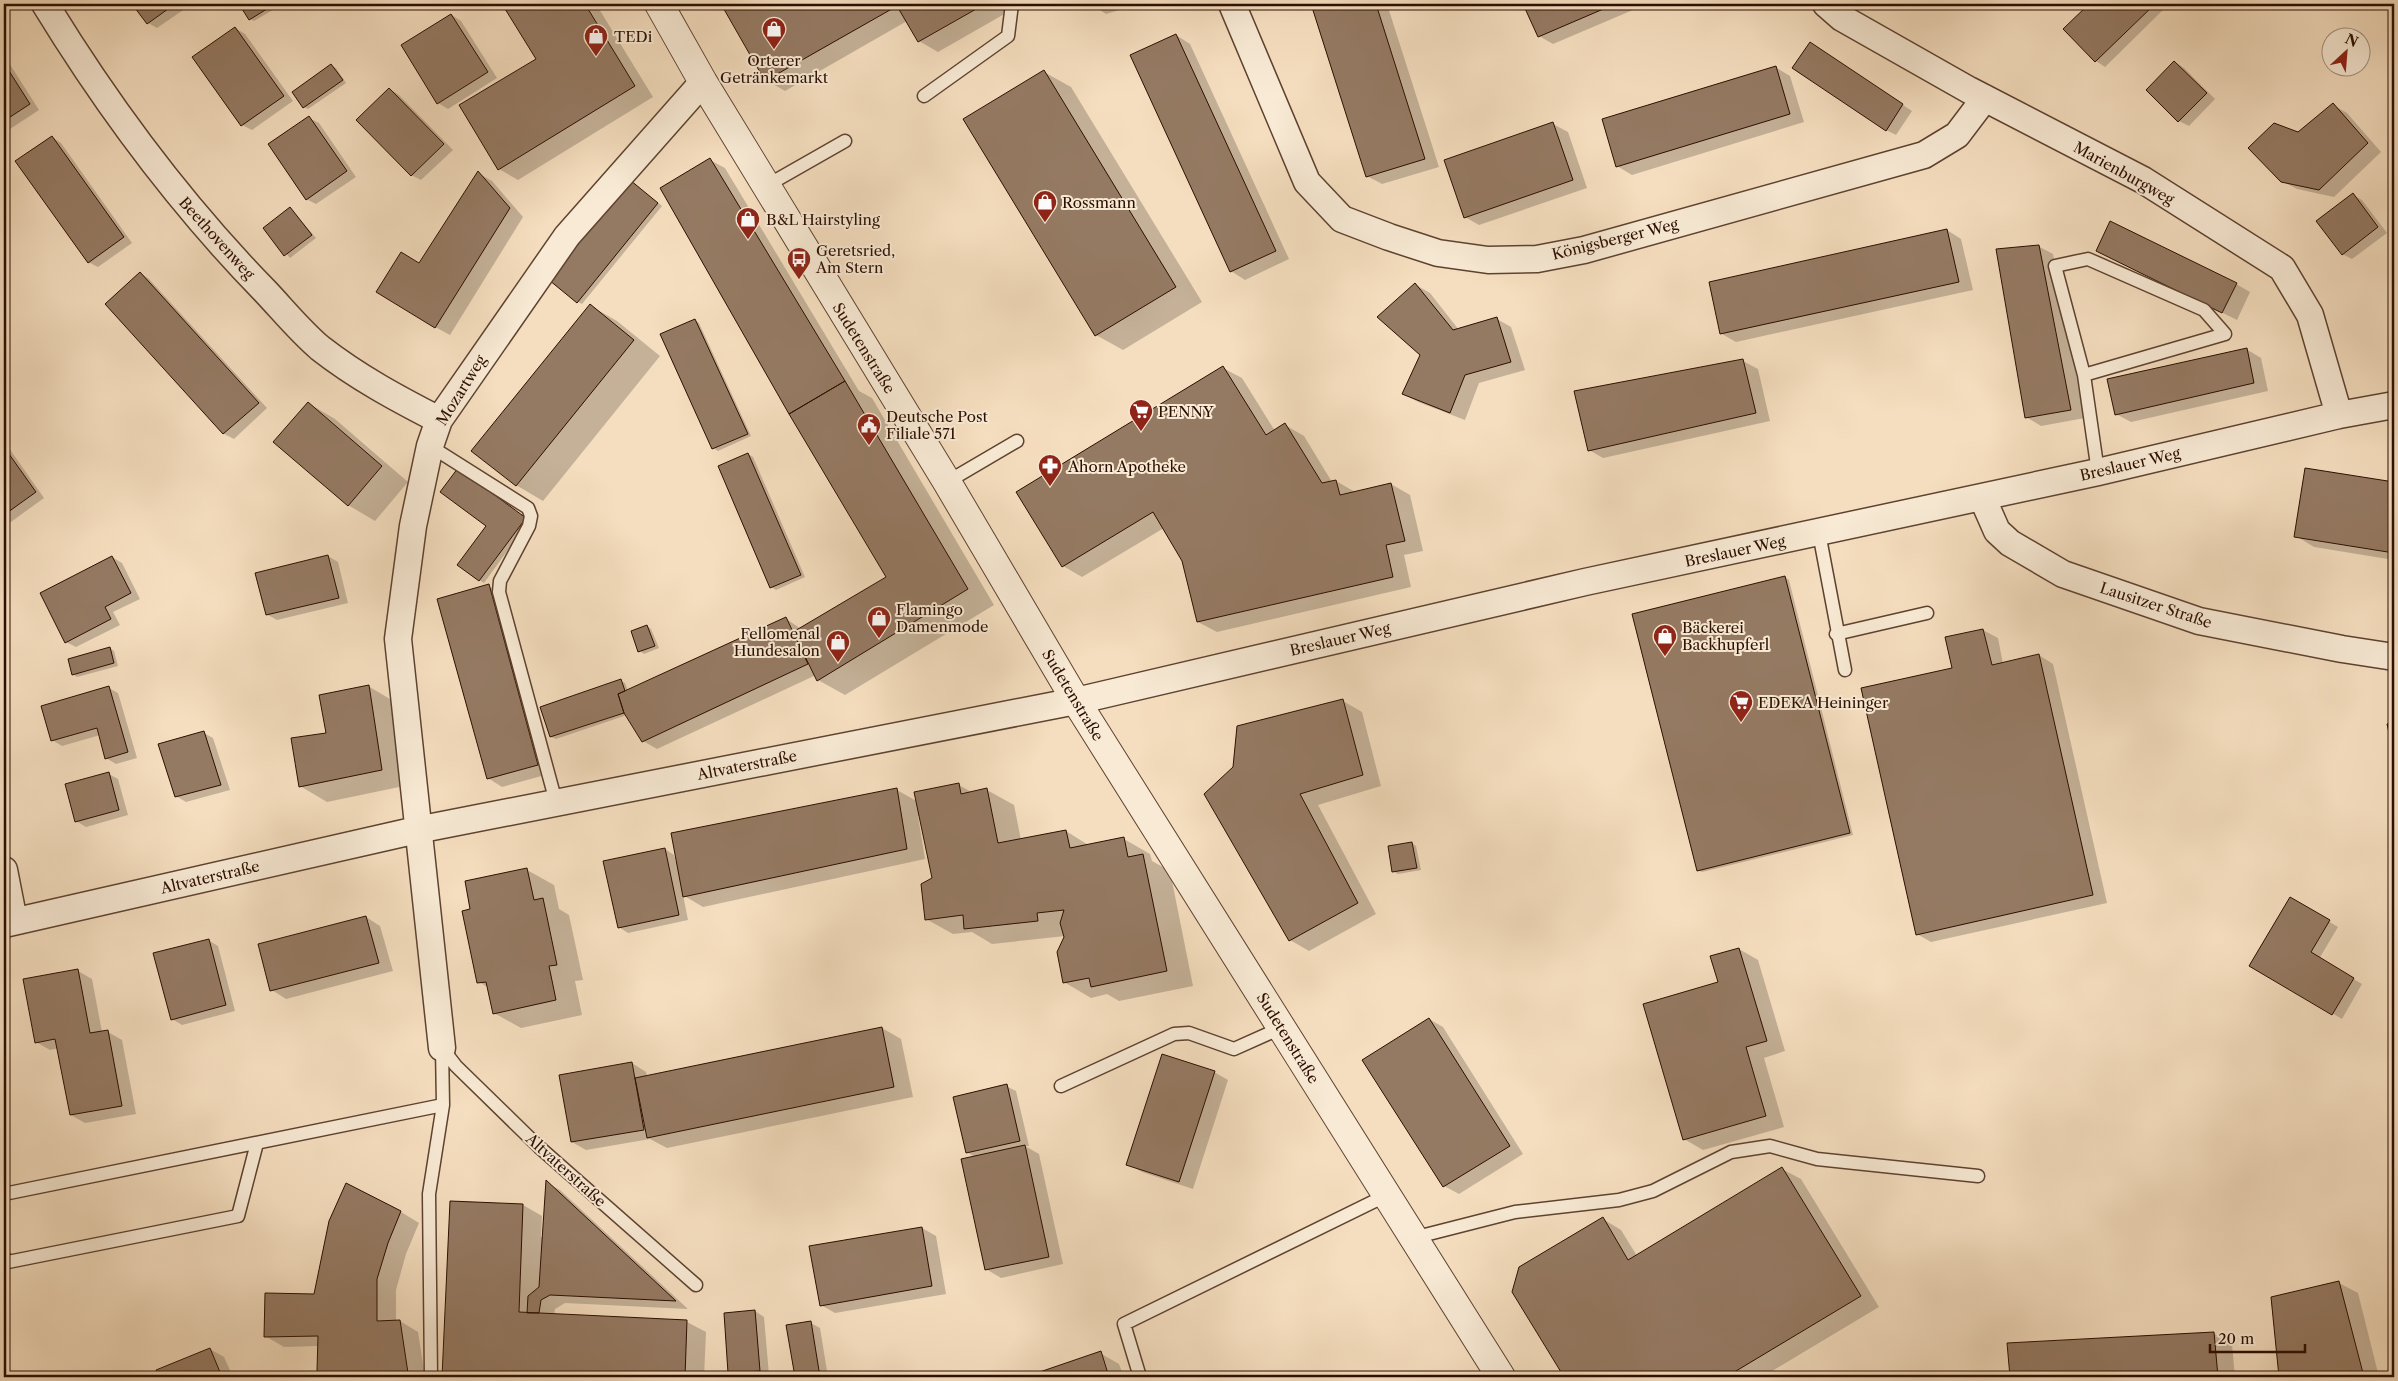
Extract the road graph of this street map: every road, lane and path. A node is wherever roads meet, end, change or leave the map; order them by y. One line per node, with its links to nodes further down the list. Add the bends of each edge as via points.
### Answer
1 (45, 4): 14 (street, Beethovenweg, via 158,171 227,252 320,347 384,393)
2 (659, 4): 6 (street, Sudetenstraße)
3 (1012, 4): 7 (lane, via 1008,36)
4 (1232, 4): 8 (street, Königsberger Weg, via 1307,182 1342,219 1438,253 1488,260 1537,259 1584,250 1924,155 1957,135)
5 (1826, 4): 8 (street, Marienburgweg, via 1842,18)
6 (703, 82): 10 (street, Sudetenstraße); 14 (street, Mozartweg, via 567,236)
7 (924, 96)
8 (1984, 98): 13 (street, Marienburgweg, via 2143,180 2282,268 2310,315)
9 (845, 141): 10 (lane)
10 (766, 186): 18 (street, Sudetenstraße)
11 (2084, 375): 11 (lane, via 2093,372 2225,334 2204,310 2088,259 2055,266); 17 (lane)
12 (2394, 405): 13 (street, Breslauer Weg)
13 (2339, 415): 17 (street, Breslauer Weg)
14 (439, 420): 16 (street, Mozartweg)
15 (1017, 441): 18 (lane)
16 (430, 446): 26 (lane, via 528,508 531,516 500,581 500,592); 27 (street, Mozartweg, via 413,526 398,638)
17 (2098, 472): 19 (street, Breslauer Weg)
18 (947, 482): 25 (street, Sudetenstraße)
19 (1982, 497): 20 (street, Breslauer Weg); 23 (street, Lausitzer Straße, via 1996,531 2062,574 2199,621)
20 (1819, 533): 22 (lane); 25 (street, Breslauer Weg, via 1585,582)
21 (1927, 613): 22 (lane)
22 (1836, 634): 24 (lane)
23 (2394, 657)
24 (1845, 670)
25 (1076, 701): 26 (street, Altvaterstraße); 30 (street, Sudetenstraße)
26 (556, 802): 27 (street, Altvaterstraße)
27 (417, 830): 29 (street, Altvaterstraße); 31 (street)
28 (4, 870): 29 (street)
29 (9, 922)
30 (1281, 1028): 32 (lane, via 1234,1049 1189,1033 1174,1034); 37 (street, Sudetenstraße)
31 (442, 1048): 33 (lane); 40 (lane, Altvaterstraße, via 456,1066 539,1147)
32 (1060, 1086)
33 (443, 1105): 34 (lane); 41 (lane, via 428,1194)
34 (257, 1143): 36 (lane); 39 (lane, via 238,1216 8,1262)
35 (1978, 1176): 38 (lane, via 1817,1160 1770,1146 1731,1152 1653,1192 1619,1200 1515,1212)
36 (4, 1194)
37 (1387, 1195): 38 (street, Sudetenstraße); 42 (lane, via 1124,1324)
38 (1413, 1238): 43 (street, Sudetenstraße)
39 (4, 1257)
40 (696, 1285)
41 (431, 1377)
42 (1140, 1377)
43 (1501, 1377)

